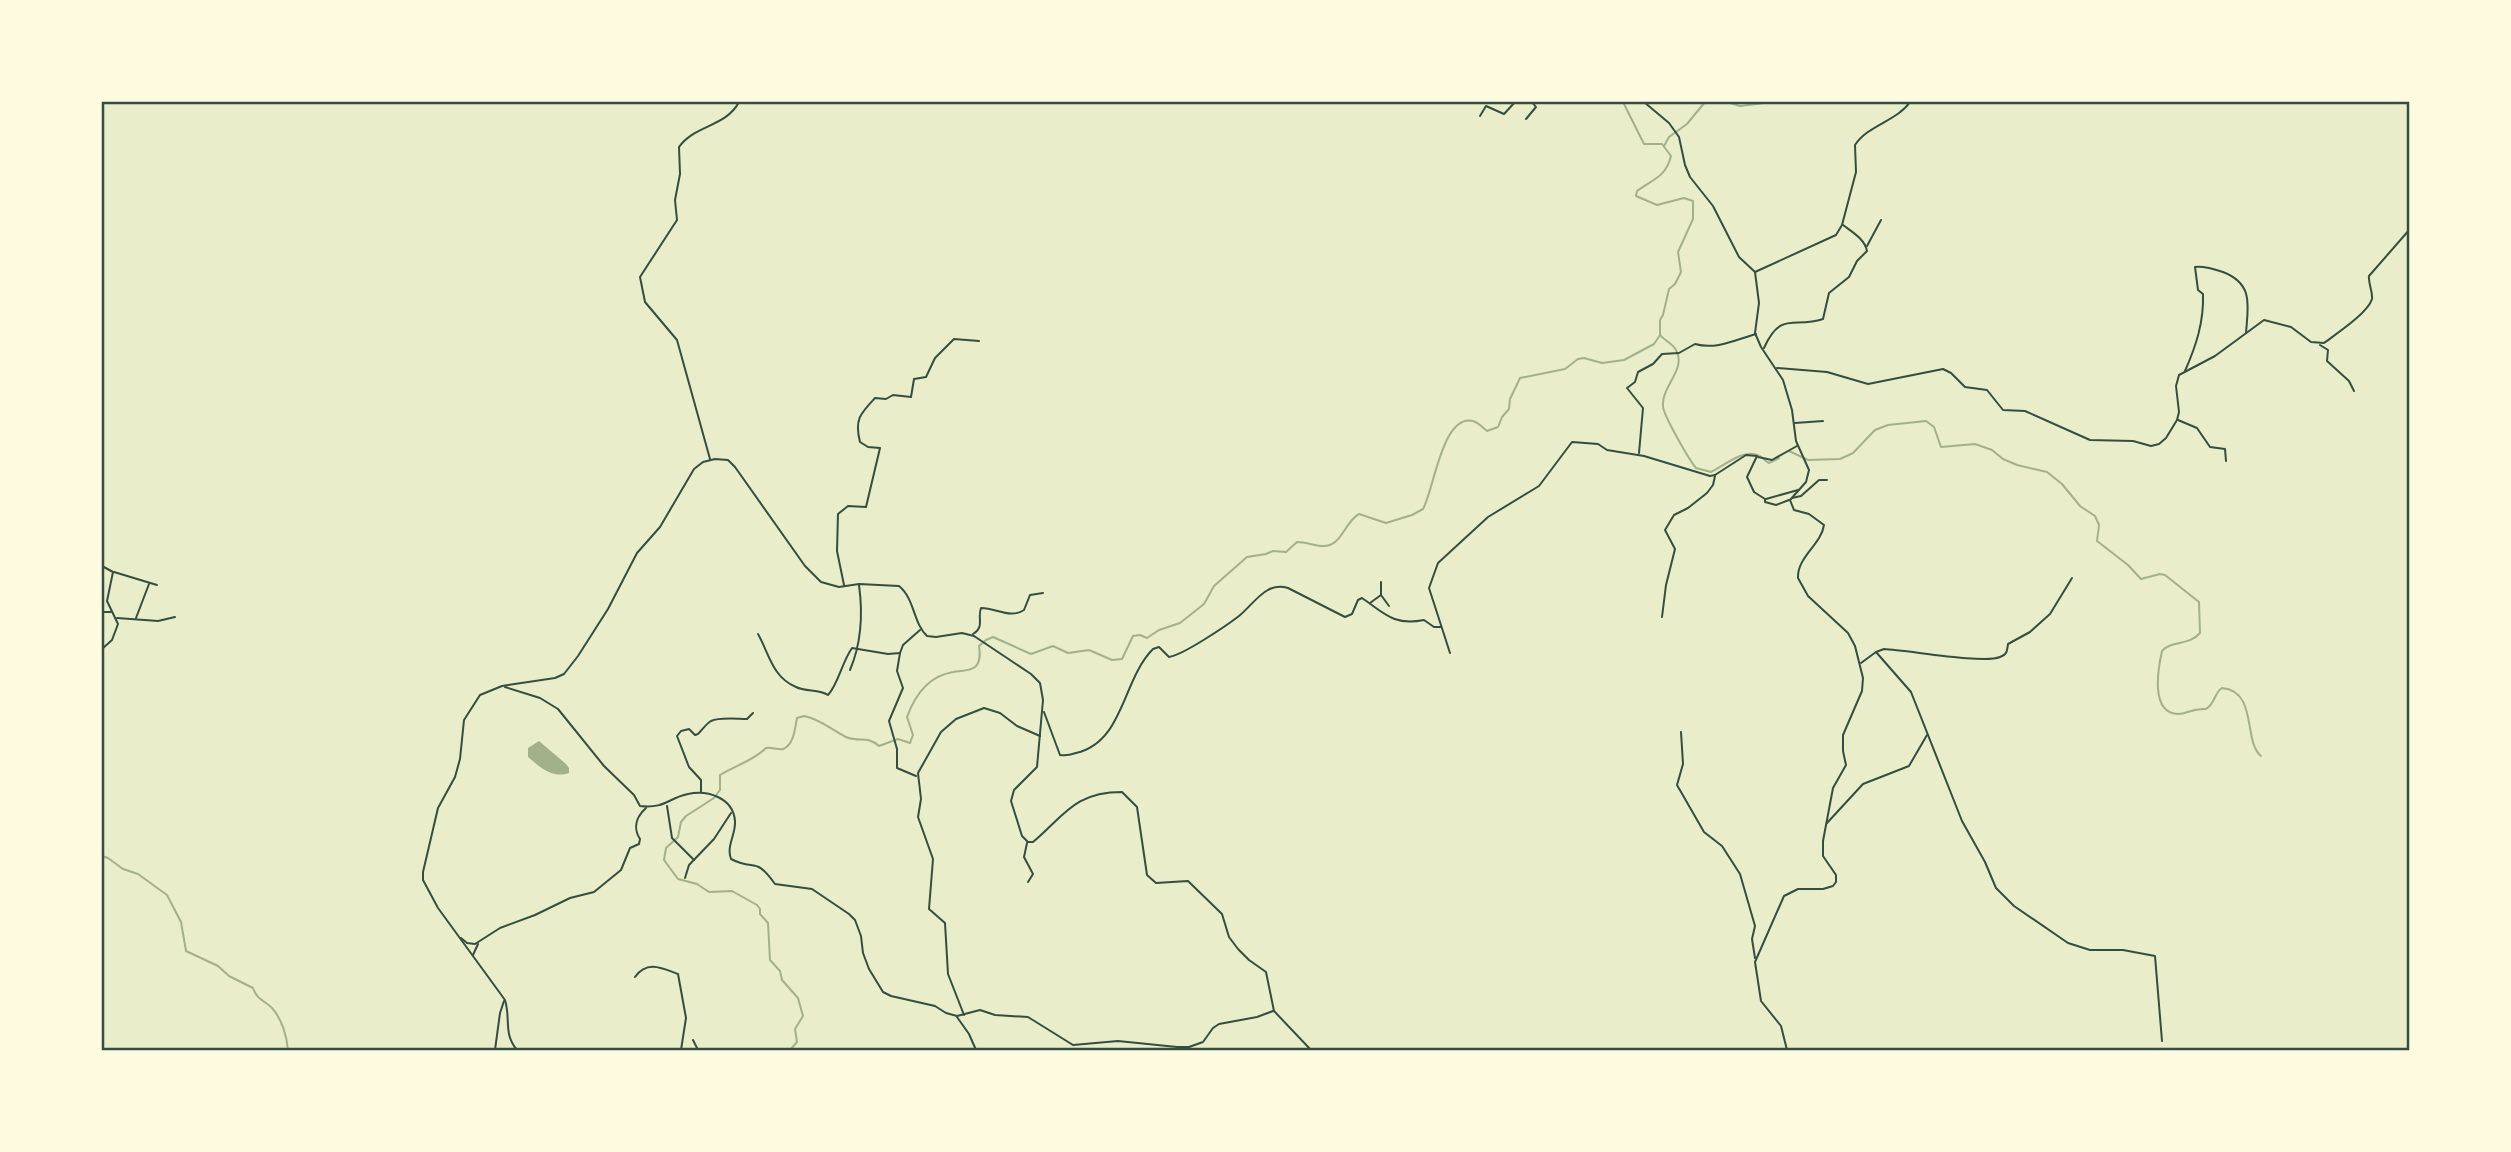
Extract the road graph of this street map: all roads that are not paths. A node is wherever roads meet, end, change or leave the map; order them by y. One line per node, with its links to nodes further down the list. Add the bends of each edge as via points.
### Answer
1 (739, 102): 27 (street, via 727,118 691,135 679,147 677,220 639,277 645,302 677,340)
2 (1515, 102): 6 (street, via 1504,114 1485,106)
3 (1532, 102): 7 (street, via 1536,107)
4 (1644, 102): 12 (street, via 1675,130 1688,172 1713,206 1739,257)
5 (1910, 102): 9 (street, via 1855,145 1856,172)
6 (1480, 116)
7 (1526, 120)
8 (1881, 220): 11 (street)
9 (1842, 225): 11 (street); 12 (street, via 1835,237)
10 (2410, 229): 16 (street, via 2369,276 2369,303 2337,334)
11 (1866, 247): 17 (street, via 1849,277 1830,292 1823,319 1776,327)
12 (1755, 271): 13 (street)
13 (1756, 334): 17 (street); 25 (street, via 1662,354 1638,372 1627,389 1643,409)
14 (2246, 334): 16 (street, via 2264,320 2291,327); 19 (street); 19 (street, via 2245,287 2220,271 2196,267 2203,311)
15 (979, 341): 41 (street, via 954,339 935,358 926,377 914,379 911,397 875,398 860,413 860,442 880,448 867,506 848,506 838,514 837,551)
16 (2319, 344): 20 (street, via 2328,350 2327,361)
17 (1763, 350): 18 (street)
18 (1776, 368): 21 (street, via 1827,372 1868,384 1943,369 1965,387 1987,390 2003,410 2025,411 2090,440 2151,446 2166,438); 23 (street)
19 (2185, 372): 21 (street, via 2177,381)
20 (2354, 391)
21 (2177, 420): 28 (street, via 2197,428 2210,447 2225,449)
22 (1823, 421): 23 (street)
23 (1794, 423): 24 (street)
24 (1798, 446): 26 (street, via 1772,460); 31 (street, via 1809,470)
25 (1639, 454): 29 (street); 52 (street, via 1571,442 1539,486 1489,517 1438,563 1429,588)
26 (1757, 456): 29 (street, via 1741,457); 32 (street, via 1747,477 1754,492)
27 (710, 460): 41 (street, via 724,459 734,466 810,572 828,586); 63 (street, via 694,469 660,527 637,553 570,668 555,678)
28 (2226, 461)
29 (1715, 475): 49 (street, via 1707,494 1673,516 1666,528 1675,549)
30 (1827, 480): 33 (street, via 1819,480)
31 (1800, 489): 32 (street); 33 (street)
32 (1765, 499): 33 (street, via 1776,505)
33 (1791, 499): 61 (street, via 1794,510 1809,514 1824,527 1801,563 1798,578 1808,596 1848,633)
34 (102, 566): 35 (street)
35 (113, 572): 38 (street); 47 (street, via 107,596)
36 (2072, 578): 58 (street, via 2050,614 2008,644 2002,657)
37 (1381, 582): 43 (street)
38 (149, 583): 40 (street); 51 (street)
39 (859, 584): 41 (street); 53 (street, via 901,588); 56 (street, via 862,614)
40 (157, 585)
41 (844, 586)
42 (1043, 593): 55 (street, via 1030,595 1018,614 981,608 980,626)
43 (1381, 594): 44 (street); 45 (street)
44 (1369, 604): 52 (street, via 1398,621); 64 (street, via 1359,599 1352,614 1345,617 1282,586 1263,593 1238,617 1180,654 1168,657 1155,648 1136,674 1110,731 1088,751 1059,755)
45 (1389, 606)
46 (102, 612): 47 (street)
47 (112, 612): 50 (street)
48 (176, 617): 51 (street)
49 (1662, 617)
50 (116, 618): 51 (street); 57 (street, via 114,636)
51 (135, 620)
52 (1443, 626): 60 (street)
53 (921, 630): 55 (street, via 930,637); 59 (street)
54 (758, 634): 56 (street, via 772,666 787,682 828,695 845,658)
55 (972, 635): 64 (street, via 1040,683)
56 (857, 648): 59 (street); 62 (street)
57 (102, 649)
58 (1876, 652): 61 (street); 67 (street, via 1907,685)
59 (900, 653): 69 (street, via 897,671 903,688 889,725 897,768)
60 (1450, 653)
61 (1860, 664): 74 (street, via 1864,685 1843,735 1846,765 1833,788)
62 (850, 670)
63 (502, 686): 72 (street, via 558,709 640,806); 79 (street, via 480,695 464,720 460,759 438,808 423,872 438,908)
64 (1043, 708): 68 (street)
65 (753, 713): 70 (street, via 747,719 710,721 698,734 689,729 677,736 689,767 701,780)
66 (1681, 732): 82 (street, via 1683,765 1677,785 1703,832 1723,846 1740,874 1755,926)
67 (1927, 734): 74 (street, via 1909,766 1863,784); 89 (street, via 1962,821 2001,894 2076,946 2155,956)
68 (1041, 736): 69 (street, via 992,709 976,709 944,728); 75 (street, via 1037,767 1014,790 1011,801)
69 (918, 776): 86 (street, via 918,817 933,859 929,909 944,923 950,982)
70 (701, 793): 71 (street, via 686,794); 73 (street, via 722,798)
71 (666, 804): 72 (street); 76 (street, via 672,838)
72 (648, 807): 80 (street, via 636,826 639,844 631,848 621,870 606,885 500,928)
73 (732, 813): 76 (street); 87 (street, via 731,859 757,864 775,884 802,886 827,898 855,920 869,969 883,992)
74 (1827, 823): 82 (street, via 1822,852 1836,882 1823,889 1798,889 1781,899)
75 (1028, 842): 78 (street, via 1024,857 1033,874); 85 (street, via 1076,803 1122,792 1137,807 1147,875 1156,883 1188,881 1222,914 1229,937 1266,972)
76 (695, 860): 77 (street)
77 (685, 878)
78 (1028, 882)
79 (457, 935): 80 (street, via 467,943); 81 (street)
80 (478, 943): 81 (street)
81 (473, 955): 84 (street)
82 (1756, 959): 96 (street, via 1761,1001 1781,1026)
83 (635, 977): 92 (street, via 655,966 678,974 686,1018)
84 (505, 1000): 90 (street); 91 (street, via 509,1040)
85 (1274, 1011): 86 (street, via 1219,1024 1203,1042 1189,1047 1118,1041 1073,1045 1028,1017 980,1010); 95 (street)
86 (964, 1015): 87 (street)
87 (957, 1016): 94 (street)
88 (693, 1040): 93 (street)
89 (2162, 1041)
90 (495, 1051)
91 (517, 1051)
92 (681, 1051)
93 (698, 1051)
94 (976, 1051)
95 (1311, 1051)
96 (1787, 1051)

